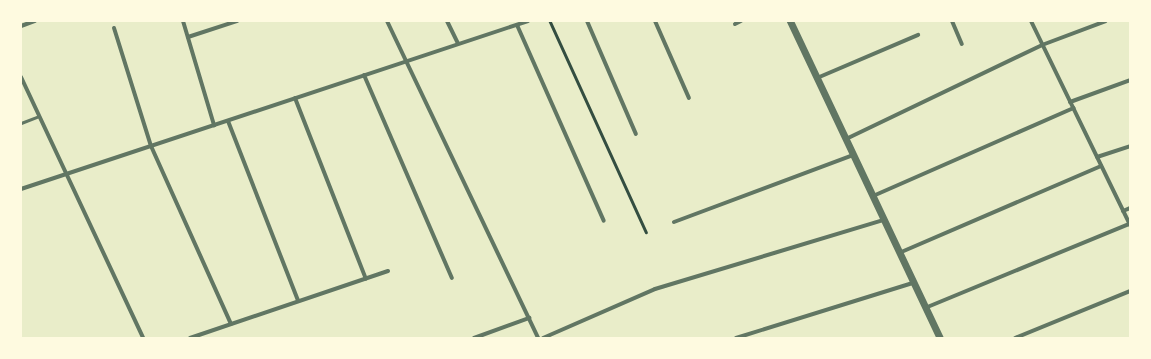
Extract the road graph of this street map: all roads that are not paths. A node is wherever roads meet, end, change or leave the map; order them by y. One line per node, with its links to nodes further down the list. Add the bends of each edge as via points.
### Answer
1 (35, 21): 17 (street)
2 (183, 21): 20 (street)
3 (237, 21): 20 (street)
4 (387, 21): 24 (street)
5 (447, 21): 21 (street)
6 (511, 21): 16 (street)
7 (528, 21): 16 (street)
8 (587, 21): 37 (street)
9 (656, 21): 30 (street)
10 (741, 21): 15 (street)
11 (790, 21): 27 (street)
12 (952, 21): 22 (street)
13 (1031, 21): 23 (street)
14 (1106, 21): 23 (street)
15 (735, 24)
16 (515, 25): 21 (street); 50 (street)
17 (21, 26)
18 (114, 28): 39 (street)
19 (918, 35): 27 (street)
20 (188, 37): 36 (street)
21 (458, 44): 24 (street)
22 (962, 44)
23 (1042, 45): 31 (street); 38 (street)
24 (406, 61): 25 (street); 61 (street)
25 (364, 75): 29 (street); 55 (street)
26 (21, 77): 33 (street)
27 (817, 78): 38 (street)
28 (1130, 80): 31 (street)
29 (294, 98): 34 (street); 56 (street)
30 (689, 98)
31 (1070, 102): 32 (street)
32 (1073, 108): 42 (street); 46 (street)
33 (39, 116): 35 (lane); 44 (street)
34 (228, 121): 36 (street); 59 (street)
35 (21, 123)
36 (214, 125): 39 (street)
37 (636, 134)
38 (846, 139): 41 (street)
39 (151, 146): 44 (street); 62 (street)
40 (1130, 146): 42 (street)
41 (853, 155): 46 (street); 51 (street)
42 (1097, 157): 43 (street)
43 (1101, 166): 48 (street); 53 (street)
44 (67, 175): 45 (street); 63 (street)
45 (21, 189)
46 (873, 196): 49 (street)
47 (1130, 208): 48 (street)
48 (1123, 211): 52 (street)
49 (884, 220): 53 (street); 67 (street, via 655,289)
50 (604, 221)
51 (674, 222)
52 (1130, 225): 60 (street)
53 (899, 253): 57 (street)
54 (388, 271): 56 (street)
55 (452, 278)
56 (366, 279): 59 (street)
57 (913, 282): 60 (street); 68 (street)
58 (1130, 291): 70 (street)
59 (298, 302): 62 (street)
60 (925, 308): 69 (street)
61 (529, 318): 65 (street); 66 (street)
62 (231, 324): 64 (street)
63 (143, 338)
64 (190, 338)
65 (474, 338)
66 (538, 338)
67 (543, 338)
68 (736, 338)
69 (940, 338)
70 (1015, 338)

